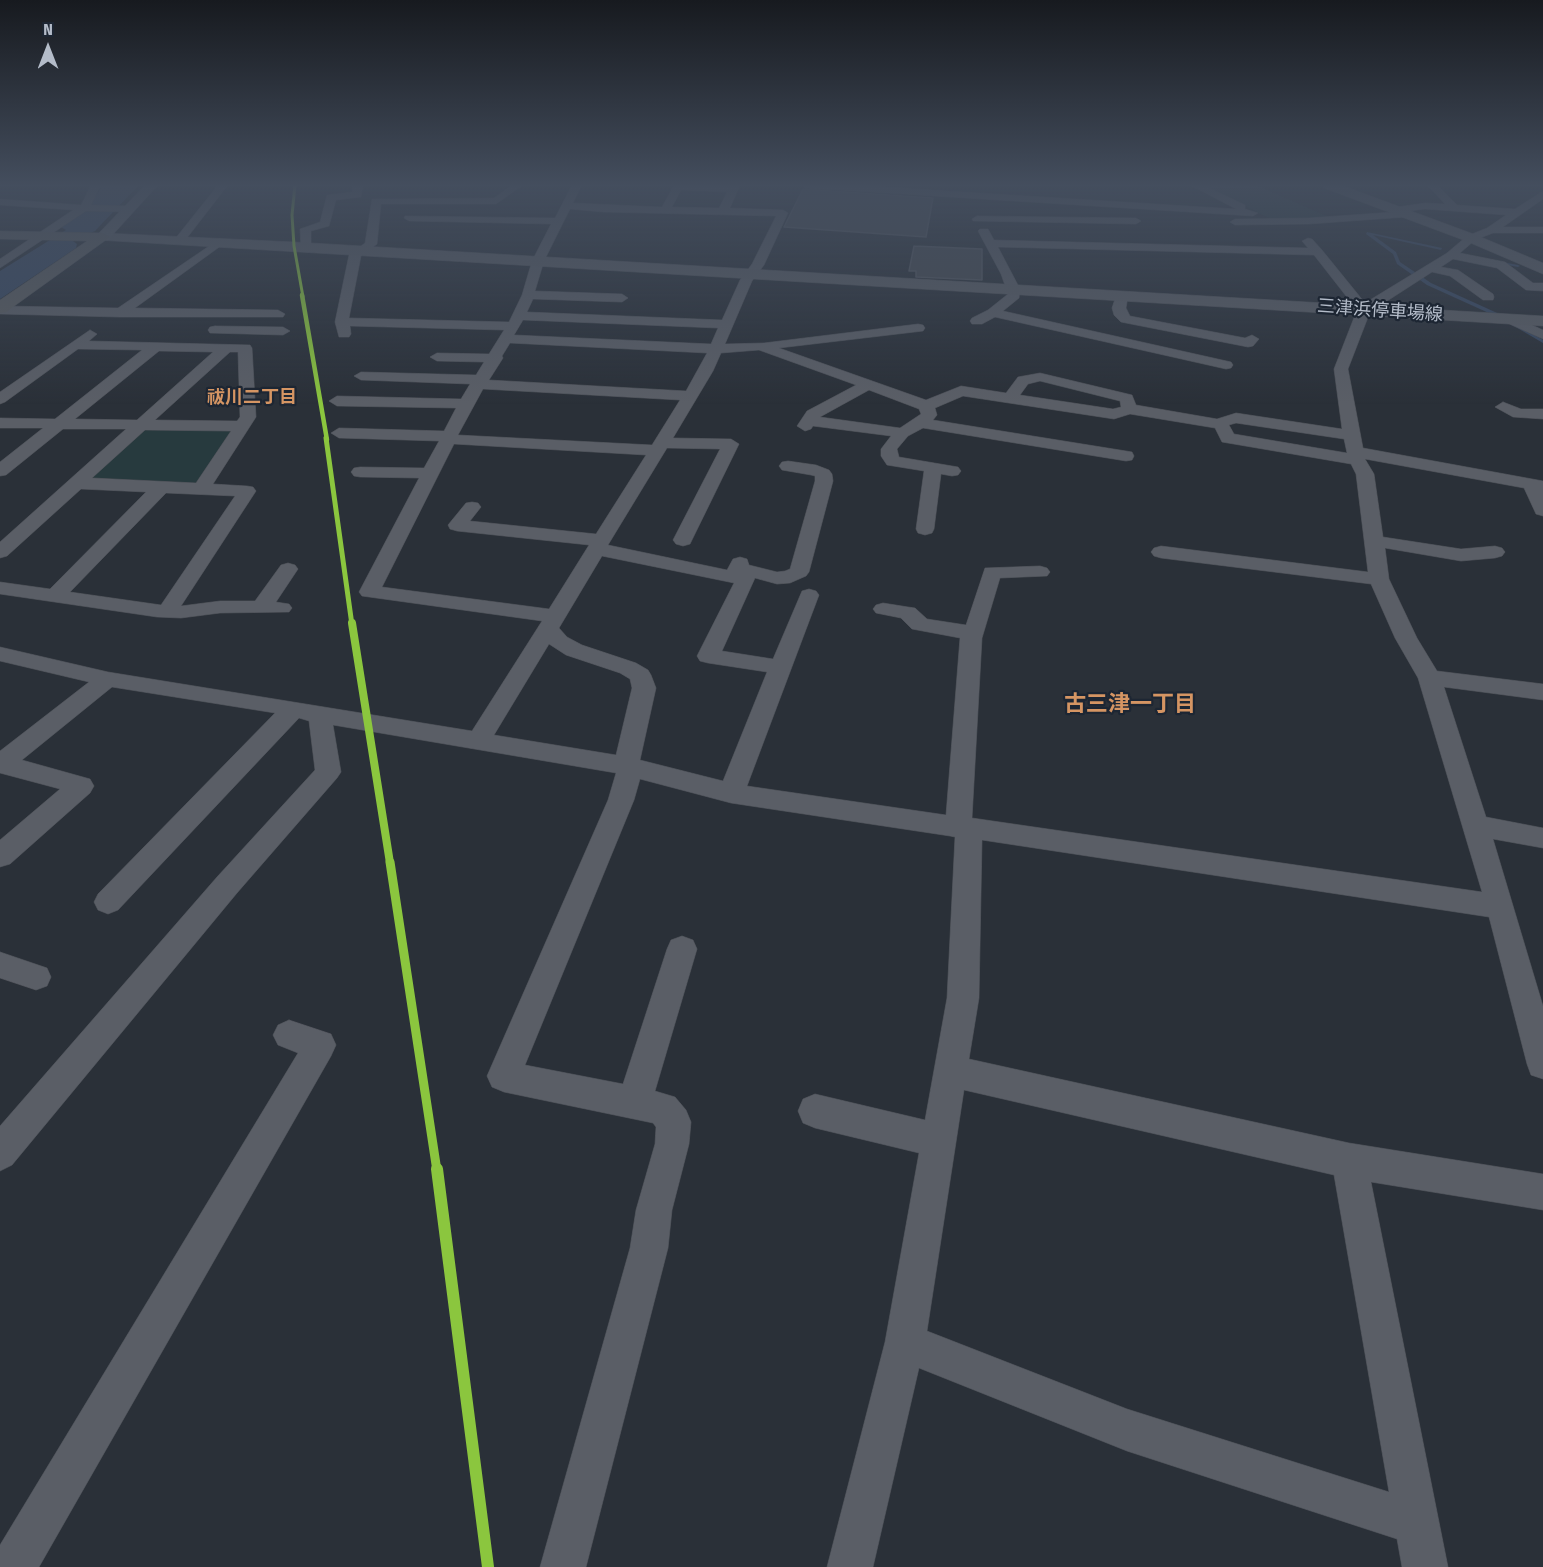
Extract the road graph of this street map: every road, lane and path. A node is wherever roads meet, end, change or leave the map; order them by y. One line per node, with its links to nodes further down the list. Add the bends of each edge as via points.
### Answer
1 (69, 258): 22 (highway)
2 (197, 258): 24 (street)
3 (354, 258): 31 (street, via 343,328)
4 (488, 258): 12 (main road, 三津浜停車場線)
5 (539, 258): 12 (street)
6 (761, 258): 15 (street)
7 (999, 258): 17 (street)
8 (1323, 258): 23 (street)
9 (1446, 258): 13 (street)
10 (1467, 258): 16 (street, via 1501,265 1530,286)
11 (1518, 258): 14 (main road)
12 (538, 261): 15 (main road, 三津浜停車場線); 18 (street)
13 (1430, 268): 20 (street, via 1454,273); 23 (street)
14 (1543, 269)
15 (751, 274): 17 (main road, 三津浜停車場線); 30 (street)
16 (1543, 287)
17 (1014, 289): 19 (main road, 三津浜停車場線); 25 (street, via 1014,295)
18 (528, 295): 21 (street); 31 (street)
19 (1122, 296): 23 (main road, 三津浜停車場線); 36 (street, via 1119,308 1126,319 1248,343)
20 (1488, 297)
21 (622, 298)
22 (0, 309): 24 (street)
23 (1364, 310): 27 (main road, 三津浜停車場線); 67 (street, via 1341,369)
24 (122, 311): 26 (street); 37 (street)
25 (993, 313): 28 (street); 44 (street)
26 (278, 314)
27 (1504, 319): 29 (main road, 三津浜停車場線); 35 (street)
28 (977, 321)
29 (1543, 321)
30 (726, 324): 31 (street); 41 (street)
31 (513, 327): 41 (street); 43 (street)
32 (918, 328): 39 (street)
33 (202, 330): 34 (street)
34 (284, 331)
35 (1543, 335)
36 (1252, 339)
37 (75, 345): 38 (street); 50 (street)
38 (156, 346): 40 (street); 59 (street)
39 (760, 346): 41 (street); 47 (street)
40 (227, 347): 61 (street); 62 (street, via 247,351 248,417)
41 (716, 349): 48 (street)
42 (437, 357): 43 (street)
43 (496, 358): 46 (street)
44 (1226, 365)
45 (361, 376): 46 (street)
46 (480, 382): 48 (street); 52 (street)
47 (868, 385): 53 (street); 63 (street, via 813,414 806,424)
48 (690, 396): 66 (street)
49 (1010, 398): 53 (street, via 961,391); 55 (street, via 1114,414); 55 (street, via 1023,380 1040,377 1127,398)
50 (0, 399)
51 (338, 401): 52 (street)
52 (466, 404): 65 (street)
53 (927, 406): 58 (street, via 928,415)
54 (1503, 407): 56 (street, via 1519,414)
55 (1129, 409): 60 (street)
56 (1543, 414)
57 (0, 423): 59 (street)
58 (921, 423): 63 (street); 68 (street)
59 (59, 424): 61 (street); 71 (street)
60 (1221, 424): 67 (street, via 1236,418); 67 (street, via 1228,438)
61 (140, 425): 62 (street); 75 (street)
62 (241, 426): 78 (street)
63 (902, 432): 70 (street, via 889,449 893,461)
64 (339, 433): 65 (street)
65 (448, 437): 66 (street); 74 (street)
66 (658, 446): 82 (street, via 731,444); 84 (street)
67 (1354, 449): 76 (street); 83 (street, via 1365,474)
68 (1126, 456)
69 (788, 466): 88 (street, via 816,470 823,474 824,481 799,572 777,578)
70 (933, 468): 72 (street); 81 (street, via 926,524)
71 (0, 471)
72 (952, 471)
73 (360, 472): 74 (street)
74 (429, 473): 97 (street, via 369,592)
75 (75, 483): 77 (street); 85 (street)
76 (1537, 485): 80 (street)
77 (161, 487): 78 (street); 94 (street)
78 (202, 489): 96 (street, via 247,491)
79 (472, 507): 84 (street, via 458,525)
80 (1543, 510)
81 (948, 520)
82 (683, 540)
83 (1374, 541): 87 (street, via 1461,555); 91 (street)
84 (599, 544): 88 (street); 97 (street)
85 (0, 552)
86 (1161, 552): 91 (street)
87 (1495, 552)
88 (738, 568): 100 (street, via 746,580 708,656)
89 (288, 569): 96 (street, via 271,608)
90 (1040, 572): 98 (street, via 992,572)
91 (1379, 579): 101 (street)
92 (0, 588): 94 (street)
93 (809, 595): 100 (street)
94 (55, 596): 96 (street)
95 (883, 609): 98 (street, via 909,613 920,624)
96 (167, 611)
97 (551, 622): 105 (street); 107 (street, via 560,642 640,675 644,688)
98 (971, 633): 110 (street)
99 (0, 654): 102 (street)
100 (780, 668): 108 (street)
101 (1429, 678): 103 (street); 109 (street)
102 (108, 679): 104 (street); 106 (street)
103 (1543, 692)
104 (307, 712): 105 (street); 113 (street); 124 (street, via 328,772)
105 (479, 740): 107 (street)
106 (1, 764): 112 (street, via 81,786)
107 (626, 766): 108 (street); 121 (street, via 629,773 621,800 504,1076)
108 (731, 794): 110 (street)
109 (1475, 825): 111 (street); 114 (street)
110 (964, 829): 114 (street); 120 (street, via 963,998)
111 (1543, 838)
112 (0, 856)
113 (108, 902)
114 (1501, 907): 119 (street)
115 (682, 949): 121 (street)
116 (0, 965): 117 (street)
117 (36, 977)
118 (289, 1035): 131 (street, via 320,1045)
119 (1543, 1064)
120 (951, 1071): 123 (street); 125 (street)
121 (634, 1103): 132 (street, via 663,1109 674,1122 672,1144 654,1210 649,1248)
122 (815, 1111): 123 (street)
123 (939, 1140): 127 (street)
124 (0, 1153)
125 (1349, 1161): 126 (street); 128 (street)
126 (1543, 1192)
127 (905, 1342): 128 (street, via 1127,1430); 133 (street)
128 (1417, 1523): 134 (street)
129 (0, 1564): 130 (street)
130 (8, 1567)
131 (13, 1567)
132 (563, 1567)
133 (850, 1567)
134 (1425, 1567)

